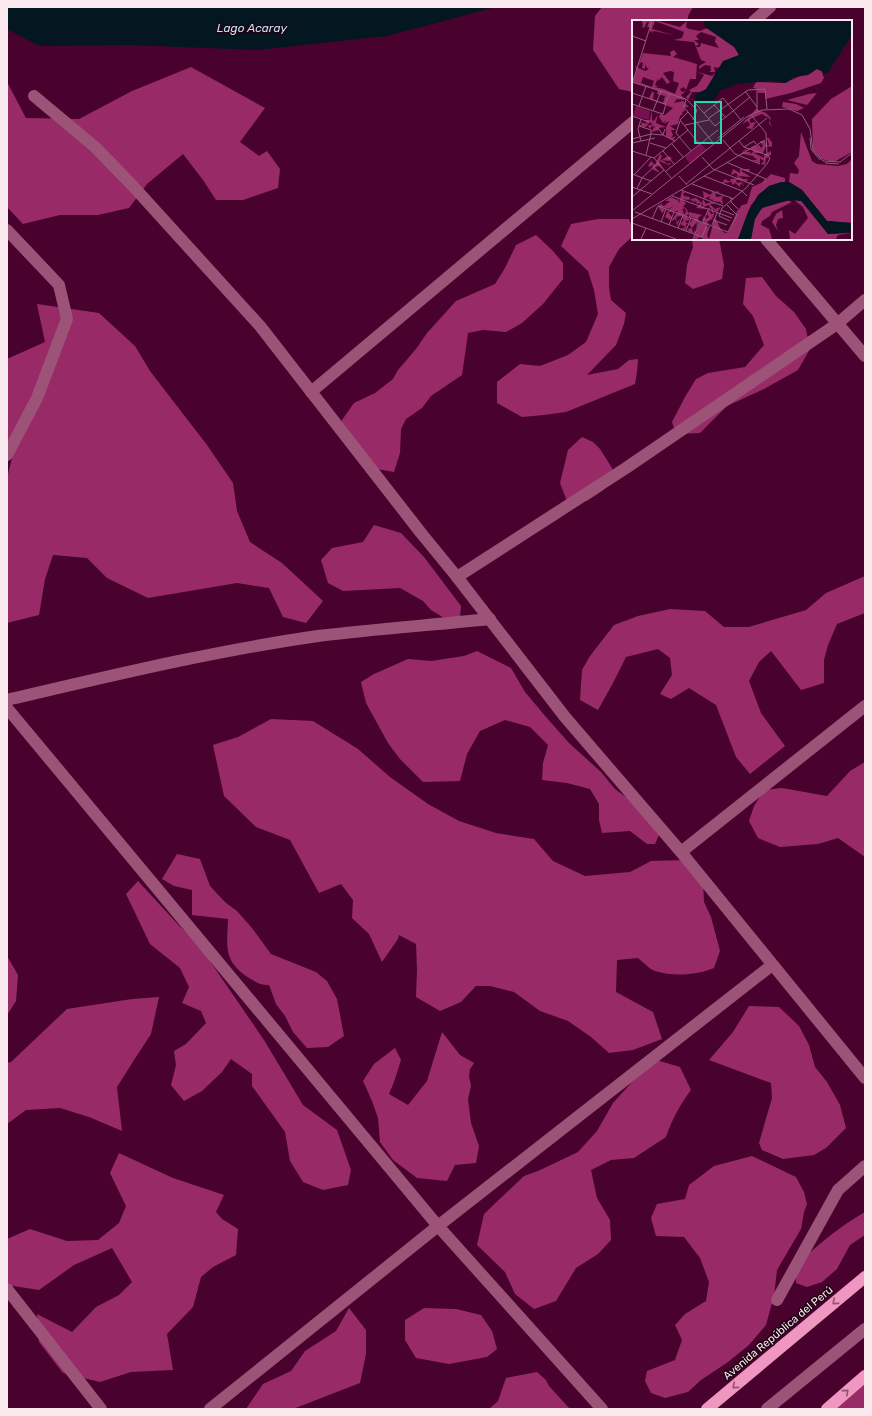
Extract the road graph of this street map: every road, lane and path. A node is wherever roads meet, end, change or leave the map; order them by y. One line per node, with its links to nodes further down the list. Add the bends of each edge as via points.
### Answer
1 (770, 7): 2 (street)
2 (755, 20)
3 (34, 96): 10 (street, via 95,147 132,185 260,326)
4 (632, 123): 10 (street)
5 (7, 230): 11 (street, via 59,285 67,319 38,398)
6 (767, 240): 8 (street)
7 (865, 300): 8 (street)
8 (836, 324): 9 (street); 12 (street, via 626,468)
9 (865, 356)
10 (312, 392): 12 (street)
11 (7, 455)
12 (457, 577): 13 (street)
13 (490, 620): 14 (street, via 320,636 243,648); 17 (street, via 565,717)
14 (7, 700)
15 (865, 706): 17 (street)
16 (7, 708): 21 (street)
17 (681, 852): 18 (street)
18 (772, 965): 19 (street); 21 (street)
19 (865, 1078)
20 (865, 1166): 24 (street, via 838,1190)
21 (438, 1226): 27 (street); 29 (street)
22 (865, 1277): 30 (highway, Avenida República del Perú, one-way to 30)
23 (7, 1289): 28 (street)
24 (777, 1300)
25 (865, 1329): 31 (street)
26 (865, 1376): 32 (highway, one-way to 26)
27 (217, 1407)
28 (101, 1409)
29 (602, 1409)
30 (707, 1409)
31 (767, 1409)
32 (827, 1409)

